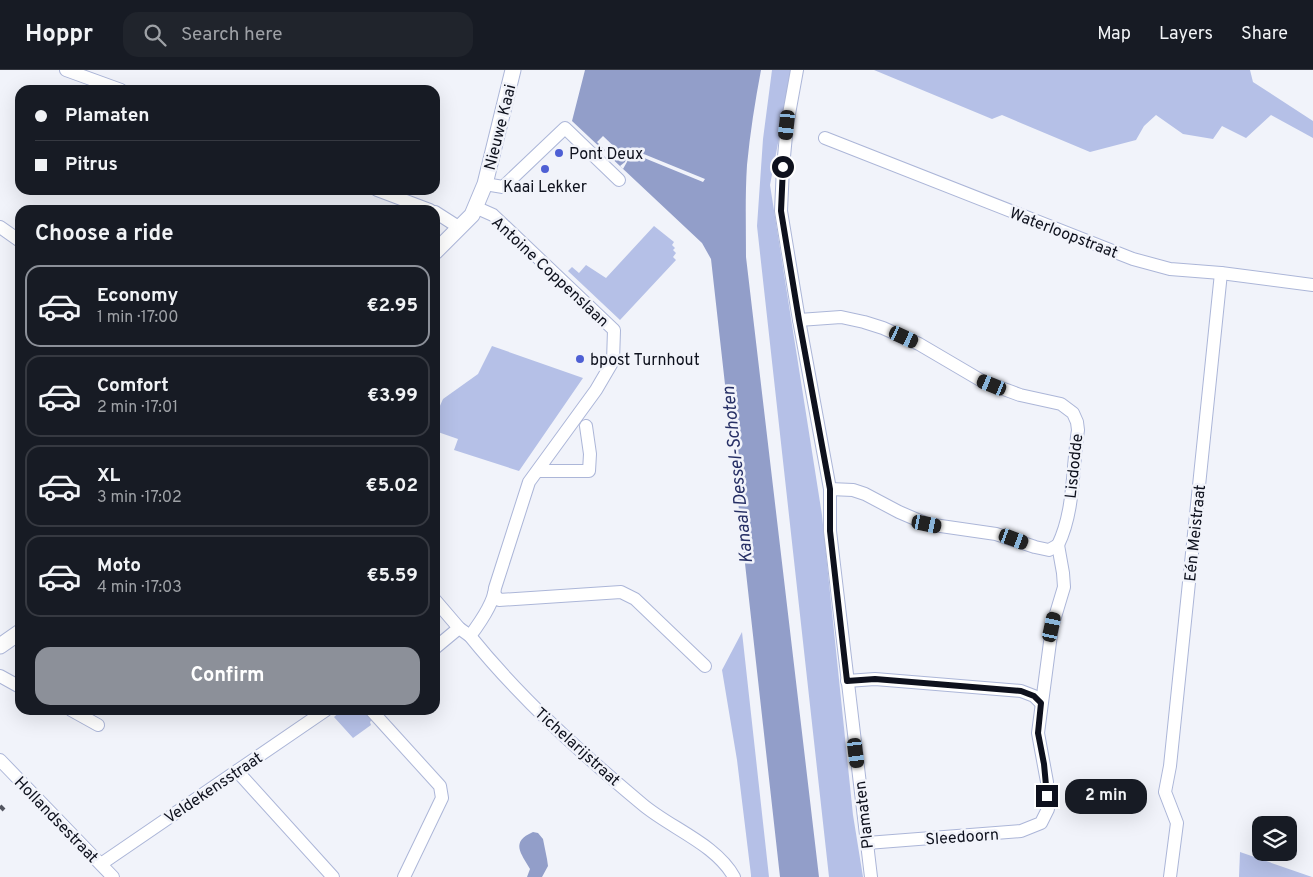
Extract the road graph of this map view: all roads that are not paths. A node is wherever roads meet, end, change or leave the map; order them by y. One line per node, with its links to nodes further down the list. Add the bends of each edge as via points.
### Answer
1 (66, 70): 4 (street)
2 (513, 70): 7 (street, Nieuwe Kaai)
3 (797, 70): 18 (street, Plamaten, via 787,125 781,211)
4 (107, 85)
5 (825, 138): 16 (street, Waterloopstraat, via 1133,259 1170,269)
6 (619, 180): 7 (street, Nieuwe Kaai, via 565,128 503,187)
7 (485, 184): 10 (street, Nieuwe Kaai)
8 (390, 195): 9 (street)
9 (416, 205)
10 (475, 207): 13 (street, Nieuwe Kaai); 20 (street, Antoine Coppenslaan, via 493,215 614,330 612,361 596,390)
11 (440, 215): 13 (street)
12 (0, 227): 14 (street)
13 (460, 228): 15 (street, Nieuwe Kaai)
14 (15, 238)
15 (440, 247)
16 (1222, 273): 17 (street, Waterloopstraat); 48 (street, Eén Meistraat, via 1165,792 1177,824)
17 (1313, 285)
18 (799, 320): 21 (street, Plamaten); 22 (street, Lisdodde, via 841,317 874,325 919,344 982,381 1068,408 1078,430 1068,516)
19 (586, 426): 20 (street, via 589,471)
20 (538, 470): 23 (street, Antoine Coppenslaan, via 529,482)
21 (830, 489): 22 (street, via 865,494 927,524 996,534 1050,550); 32 (street, Plamaten, via 830,531)
22 (1058, 545): 34 (street, via 1064,587 1052,627)
23 (494, 594): 27 (street, Antoine Coppenslaan); 30 (street, via 499,600 621,592 636,599)
24 (440, 606): 25 (street, Tichelarijstraat)
25 (459, 628): 27 (street, Tichelarijstraat); 28 (street)
26 (15, 636): 29 (street)
27 (470, 636): 46 (street, Tichelarijstraat, via 546,720 650,810 713,852)
28 (440, 644)
29 (0, 646)
30 (705, 666)
31 (0, 676): 33 (street)
32 (847, 681): 34 (street, via 875,679 1021,691); 41 (street, Plamaten)
33 (15, 684)
34 (1041, 703): 41 (street, Sleedoorn, via 1038,733 1047,782 1048,809 1041,823 1020,831)
35 (80, 715): 38 (street)
36 (319, 715): 40 (street, Veldekensstraat)
37 (376, 715): 45 (street, via 440,786 442,798)
38 (98, 725)
39 (0, 760): 42 (street, Hollandsestraat)
40 (237, 771): 42 (street, Veldekensstraat); 44 (street)
41 (867, 843): 47 (street, Plamaten)
42 (101, 864): 43 (street, Hollandsestraat)
43 (113, 877)
44 (333, 877)
45 (404, 877)
46 (734, 877)
47 (871, 877)
48 (1170, 877)

